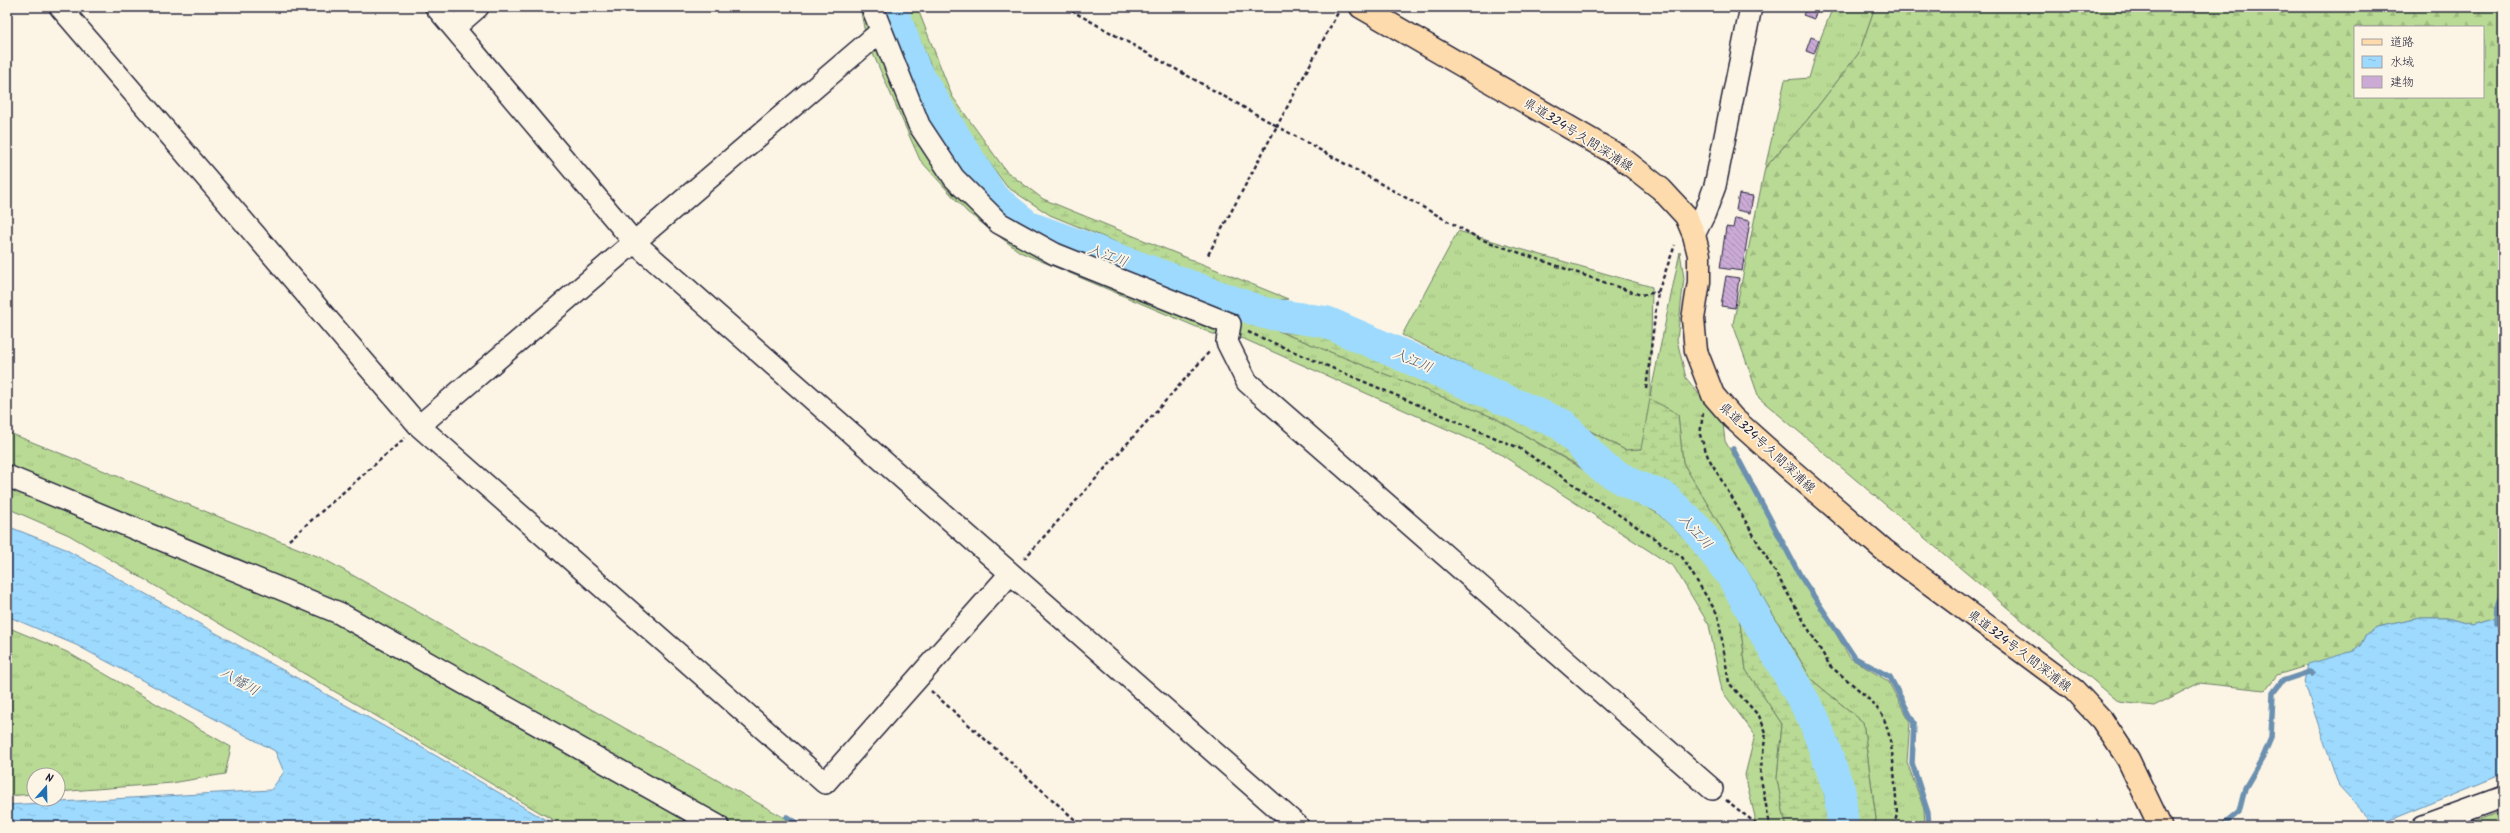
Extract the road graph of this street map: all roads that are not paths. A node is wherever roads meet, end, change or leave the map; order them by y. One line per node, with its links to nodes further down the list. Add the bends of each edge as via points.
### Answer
1 (60, 7): 11 (street)
2 (436, 7): 7 (street)
3 (478, 7): 7 (street)
4 (872, 7): 8 (street)
5 (1361, 7): 9 (main road, 県道324号久間深浦線, via 1619,156 1661,189 1686,216)
6 (1751, 7): 9 (street, via 1715,186 1704,215)
7 (454, 28): 10 (street)
8 (880, 32): 10 (street); 14 (street, via 919,125 954,178 999,223 1055,254 1230,324 1227,342 1247,382)
9 (1685, 239): 18 (main road, 県道324号久間深浦線, via 1698,255 1699,282 1693,319 1696,351 1712,395 1785,465 1884,550 2074,690 2102,720 2128,759)
10 (635, 243): 11 (street); 13 (street)
11 (419, 426): 13 (street, via 825,783)
12 (7, 476): 16 (street, via 339,613)
13 (1010, 574): 17 (street)
14 (1712, 789)
15 (2503, 797): 19 (street)
16 (718, 826)
17 (1298, 826)
18 (2160, 826)
19 (2423, 826)

